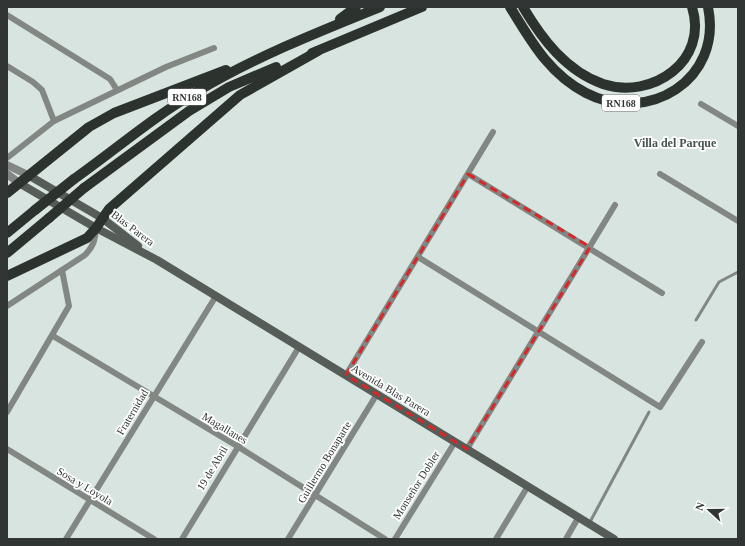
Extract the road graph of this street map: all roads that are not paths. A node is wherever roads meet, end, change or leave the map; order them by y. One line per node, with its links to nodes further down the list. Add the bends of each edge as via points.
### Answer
1 (356, 7): 9 (highway, RN168, via 343,18)
2 (380, 7): 9 (highway)
3 (422, 7): 11 (highway, RN168)
4 (510, 7): 7 (highway, RN168, via 537,50 561,76 586,93 621,103 658,98 678,89 694,74 709,38)
5 (523, 7): 6 (highway, RN168, via 545,40 566,62 603,84 625,88 663,78 673,73 680,65 691,47 694,36 695,16)
6 (692, 7)
7 (708, 7)
8 (7, 15): 14 (street, via 110,79)
9 (312, 35): 12 (highway, RN168)
10 (214, 48): 14 (street)
11 (318, 51): 27 (highway, via 240,95 138,182); 32 (highway, RN168, bridge, via 229,87 189,111 84,188)
12 (251, 63): 21 (highway, via 216,72 114,113 89,127); 30 (highway, RN168, bridge, via 219,78 180,102 74,179)
13 (7, 66): 16 (street, via 42,90)
14 (117, 90): 16 (street)
15 (701, 104): 17 (street)
16 (54, 121): 19 (street)
17 (738, 126)
18 (493, 132): 22 (street)
19 (7, 158)
20 (7, 165): 21 (street, Blas Parera)
21 (28, 174): 24 (highway); 27 (main road, Blas Parera)
22 (468, 174): 31 (street); 33 (street)
23 (660, 174): 28 (street)
24 (11, 179): 25 (highway); 29 (main road, Blas Parera)
25 (7, 193)
26 (615, 205): 31 (street)
27 (102, 218): 29 (highway); 34 (main road, Blas Parera)
28 (738, 221)
29 (96, 228): 34 (main road, Blas Parera); 35 (street, via 92,248); 37 (highway, via 87,238)
30 (7, 233)
31 (590, 248): 38 (street); 42 (street)
32 (7, 253)
33 (418, 258): 42 (street); 46 (street)
34 (157, 260): 39 (main road, Avenida Blas Parera)
35 (62, 270): 40 (street); 43 (street, via 69,306)
36 (738, 272): 41 (lane, via 719,282)
37 (7, 276)
38 (662, 293)
39 (216, 296): 45 (main road, Avenida Blas Parera); 48 (street, Fraternidad)
40 (7, 306)
41 (696, 320)
42 (539, 333): 44 (street, via 660,407); 53 (street)
43 (53, 336): 48 (street, Magallanes); 49 (street)
44 (702, 342)
45 (299, 347): 46 (main road, Avenida Blas Parera); 52 (street, 19 de Abril)
46 (346, 375): 47 (main road, Avenida Blas Parera)
47 (377, 394): 51 (main road, Avenida Blas Parera); 56 (street, Guillermo Bonaparte)
48 (153, 396): 52 (street, Magallanes); 57 (street, Fraternidad)
49 (7, 412)
50 (649, 412): 59 (lane)
51 (455, 442): 53 (main road, Avenida Blas Parera); 65 (street, Monseñor Dobler)
52 (237, 446): 56 (street, Magallanes); 62 (street, 19 de Abril)
53 (467, 449): 55 (main road, Avenida Blas Parera)
54 (7, 450): 57 (street, Sosa y Loyola)
55 (528, 486): 58 (main road, Avenida Blas Parera); 66 (street)
56 (316, 496): 63 (street, Guillermo Bonaparte); 64 (street, Magallanes)
57 (90, 501): 60 (street, Fraternidad); 61 (street, Sosa y Loyola)
58 (578, 518): 59 (main road, Avenida Blas Parera); 67 (street)
59 (589, 524): 68 (main road, Avenida Blas Parera)
60 (66, 539)
61 (154, 539)
62 (182, 539)
63 (288, 539)
64 (385, 539)
65 (395, 539)
66 (496, 539)
67 (566, 539)
68 (614, 539)

